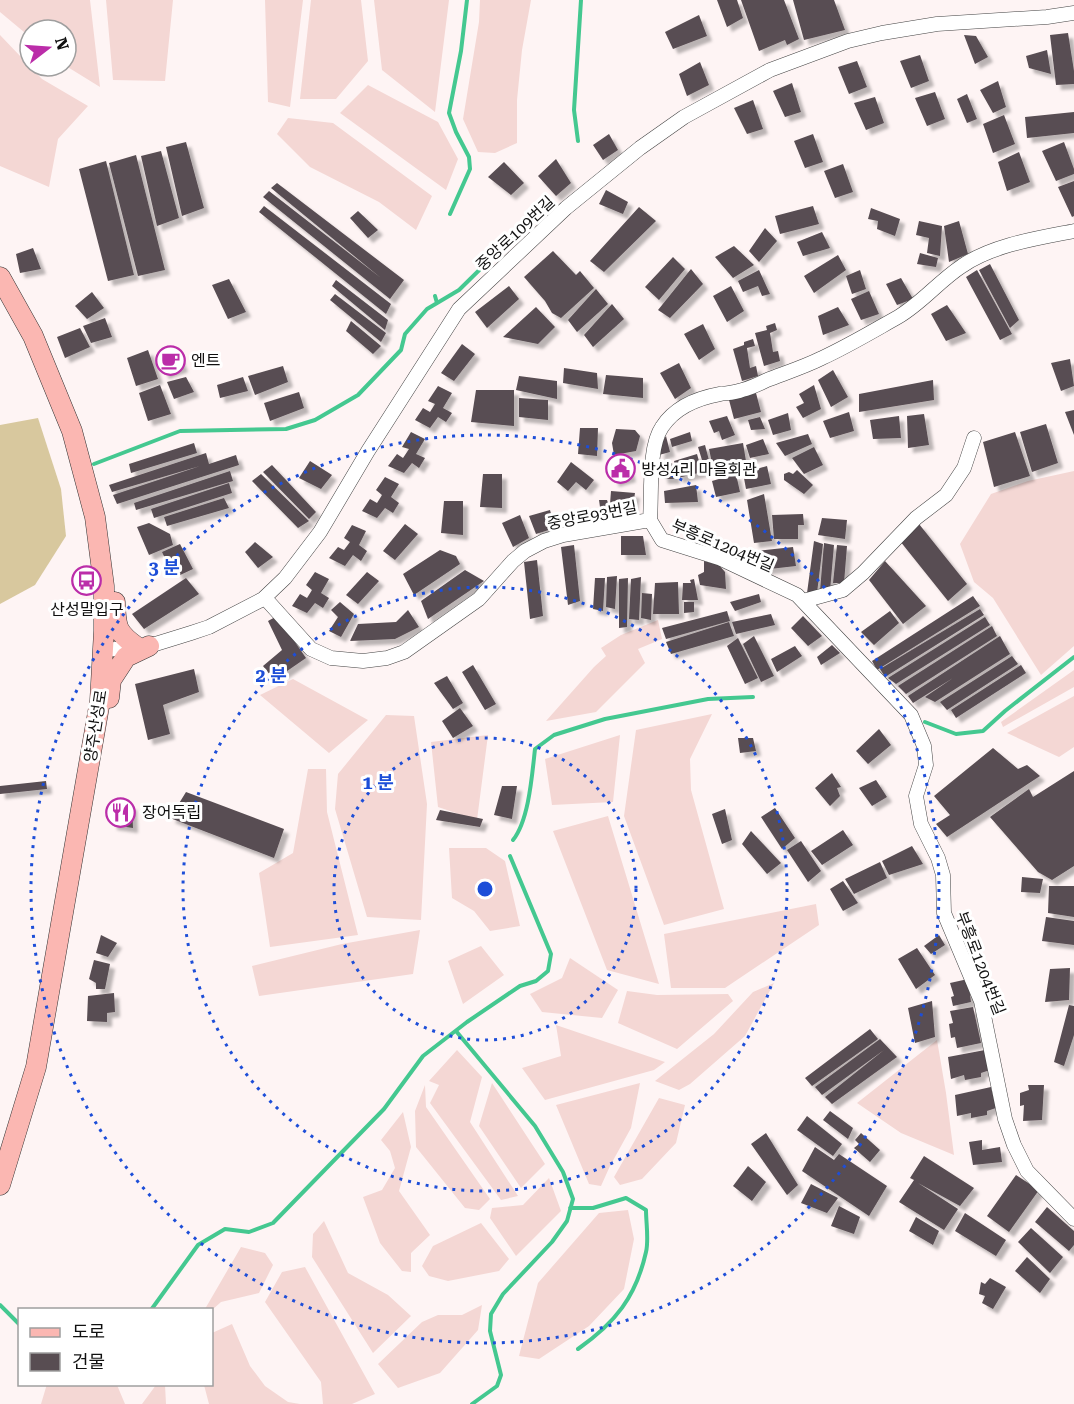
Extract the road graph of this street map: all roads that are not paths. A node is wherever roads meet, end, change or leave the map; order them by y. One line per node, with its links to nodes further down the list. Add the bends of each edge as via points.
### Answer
1 (1074, 13): 7 (street, 중앙로109번길, via 937,24 848,41 770,70 684,117 640,148 566,208 459,309 320,532)
2 (1074, 231): 5 (street, 중앙로93번길, via 1024,241 979,256 900,315 839,350 740,391 688,404 675,412 654,443)
3 (0, 277): 6 (street, 양주산성로, via 33,336 72,431)
4 (974, 438): 8 (street, via 964,468 946,495 916,518 843,590)
5 (650, 520): 7 (street, 중앙로93번길, via 544,541 513,561 479,599 404,651 387,658 331,658 310,650); 8 (street, 부흥로1204번길, via 662,540 719,558)
6 (98, 540): 9 (street, via 112,572 120,635); 10 (street, 양주산성로, via 104,586)
7 (265, 598): 9 (street, 중앙로109번길, via 209,627)
8 (803, 601): 13 (street, 부흥로1204번길, via 911,715 924,746 926,765 916,796 921,824 943,875 944,913 981,1001 1005,1119 1027,1172)
9 (143, 646): 10 (street, 중앙로109번길); 11 (street, via 126,657 111,680 105,716)
10 (104, 650): 11 (street, 양주산성로)
11 (93, 745): 12 (street, 양주산성로, via 36,1066)
12 (0, 1185)
13 (1074, 1219)

